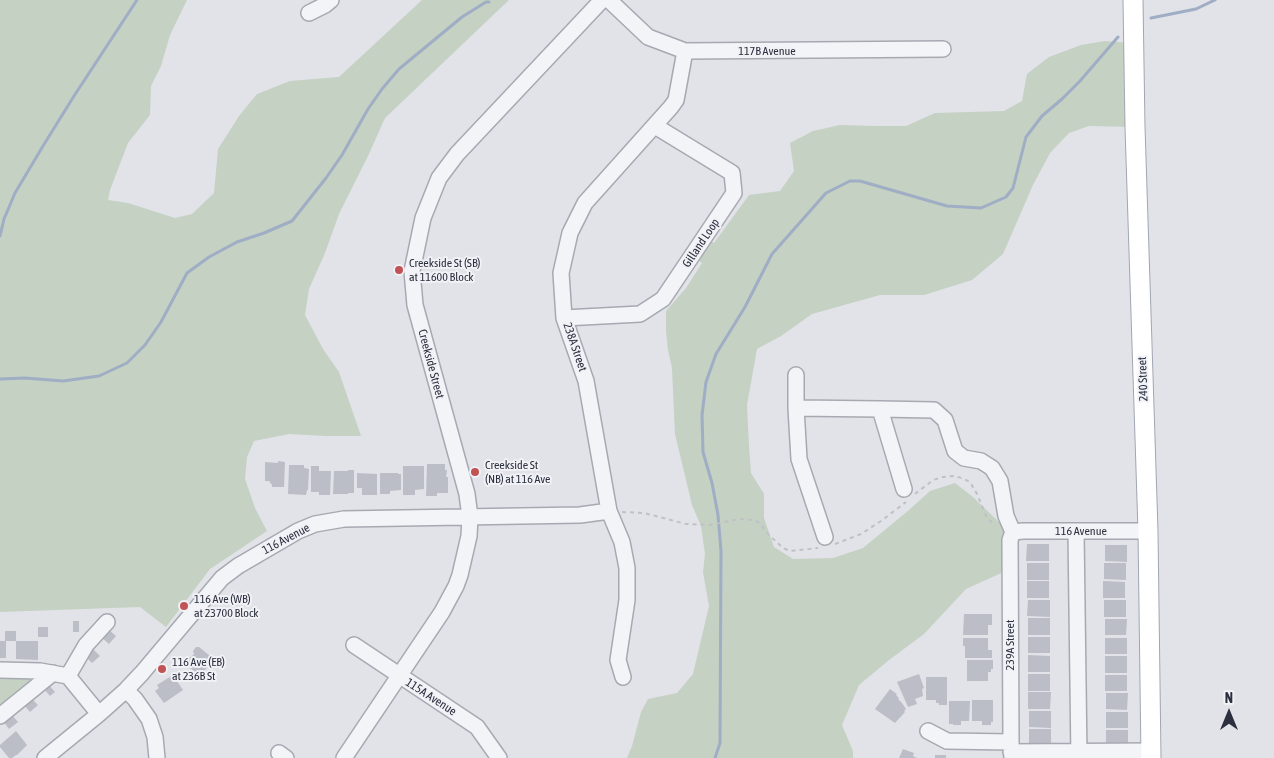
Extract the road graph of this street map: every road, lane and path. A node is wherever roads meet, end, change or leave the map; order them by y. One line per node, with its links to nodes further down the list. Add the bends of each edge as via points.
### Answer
1 (331, 0): 5 (street)
2 (602, 0): 15 (street, Creekside Street, via 457,154 439,178 423,218 412,271 415,305 468,494)
3 (609, 0): 7 (street, 117B Avenue, via 648,37)
4 (1133, 0): 18 (main road, 240 Street)
5 (309, 13)
6 (943, 49): 7 (street, 117B Avenue)
7 (685, 51): 8 (street, 238A Street, via 676,100)
8 (655, 126): 9 (street, 238A Street, via 585,203 570,233 560,273); 9 (street, Gilland Loop, via 732,173 734,193 663,299 640,314)
9 (564, 318): 14 (street, 238A Street, via 586,381)
10 (796, 376): 11 (street)
11 (796, 408): 12 (street); 20 (street, via 798,459)
12 (880, 409): 13 (street); 19 (street, via 934,410 945,420 955,451 964,458 981,461 992,468 1000,482 1006,516)
13 (904, 489)
14 (609, 511): 15 (street, 116 Avenue, via 580,515); 20 (path, via 644,513 686,524 753,520 760,523 768,536 790,551); 27 (street, 238A Street, via 622,542 627,568 627,600 618,660)
15 (470, 517): 26 (street, Creekside Street, via 465,557 456,586); 28 (street, 116 Avenue, via 344,519 298,531 222,578)
16 (996, 526): 20 (path, via 987,518 970,482 953,476 943,477 933,480 861,534)
17 (1076, 531): 18 (street, 116 Avenue); 19 (street, 116 Avenue); 33 (street)
18 (1148, 531): 34 (main road, 240 Street)
19 (1013, 532): 32 (street, 239A Street, via 1010,540)
20 (826, 543)
21 (107, 622): 25 (street, via 86,645)
22 (354, 645): 26 (street, 115A Avenue)
23 (0, 670): 24 (street)
24 (53, 673): 25 (street); 30 (street)
25 (68, 676): 29 (street)
26 (400, 676): 37 (street, Creekside Street); 38 (street, 115A Avenue, via 477,727)
27 (623, 677)
28 (126, 690): 29 (street, 116 Avenue); 36 (street, via 149,719 156,737)
29 (99, 714): 35 (street, 116 Avenue)
30 (0, 716)
31 (928, 730): 32 (street, via 947,741)
32 (1011, 751): 33 (street)
33 (1079, 755): 34 (street)
34 (1151, 755)
35 (45, 758)
36 (157, 758)
37 (344, 758)
38 (499, 758)

